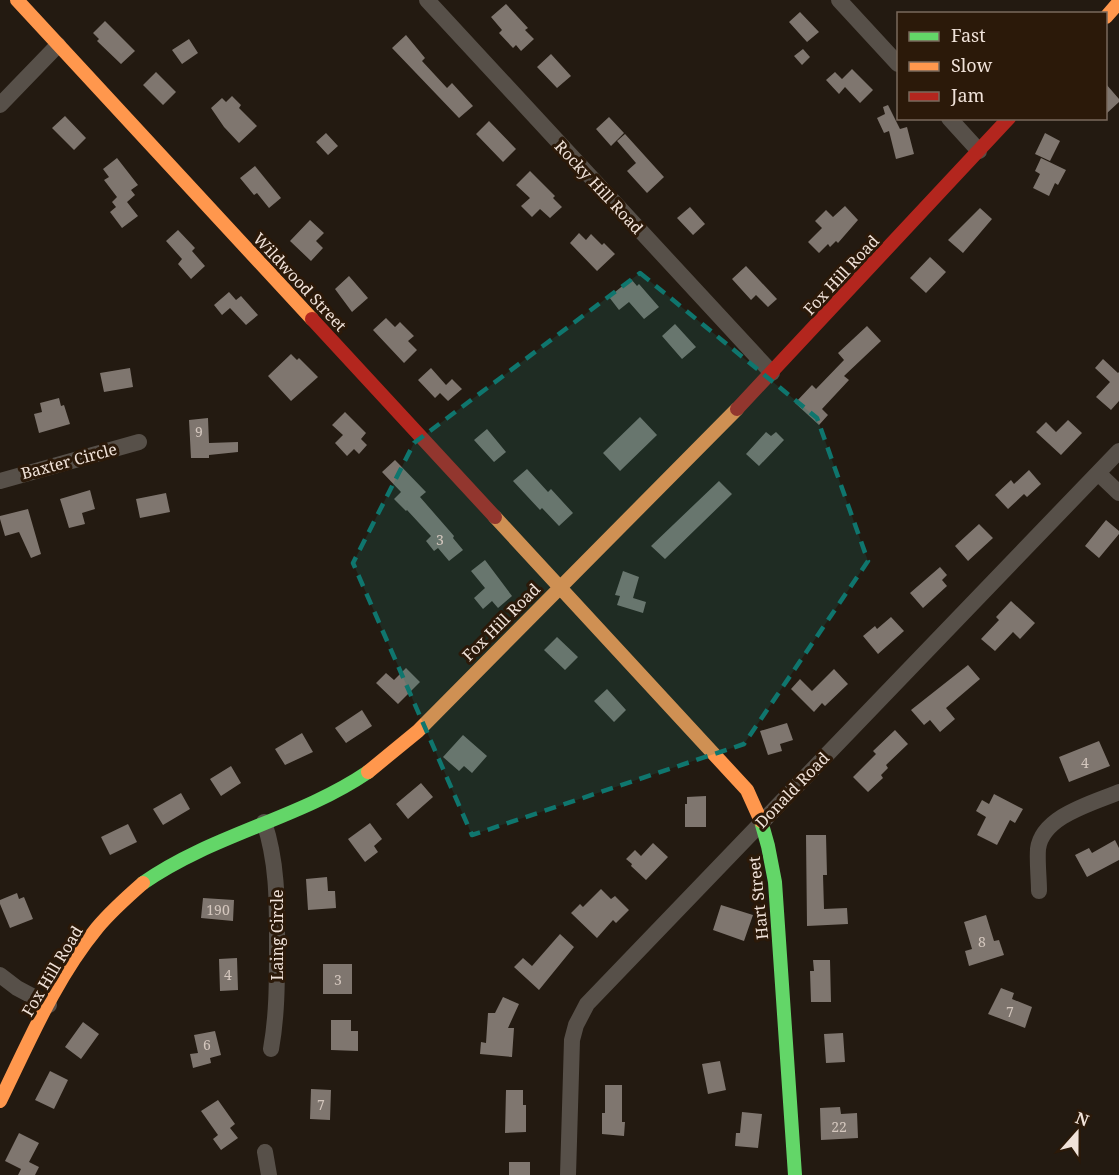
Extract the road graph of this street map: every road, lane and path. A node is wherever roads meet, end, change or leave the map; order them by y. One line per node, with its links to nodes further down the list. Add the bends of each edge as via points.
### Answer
1 (17, 0): 6 (street, Wildwood Street)
2 (427, 0): 12 (street, Rocky Hill Road)
3 (839, 0): 7 (street)
4 (1119, 2): 5 (street)
5 (1107, 16)
6 (58, 45): 8 (street); 18 (street, Wildwood Street)
7 (897, 63)
8 (0, 105)
9 (951, 120): 11 (street)
10 (1007, 120): 11 (street, Fox Hill Road)
11 (979, 151): 12 (street, Fox Hill Road)
12 (772, 373): 18 (street, Fox Hill Road)
13 (139, 442): 16 (street, Baxter Circle)
14 (1119, 451): 15 (street, Donald Road)
15 (1098, 473): 17 (street); 21 (street, Donald Road)
16 (0, 481)
17 (1119, 493)
18 (560, 587): 20 (street, Fox Hill Road, via 418,731 376,767 343,788); 21 (street, Hart Street, via 739,780)
19 (1119, 792): 22 (street, via 1067,814 1045,833 1038,850)
20 (264, 822): 24 (street, Fox Hill Road, via 182,858 131,893 91,935); 25 (street, Laing Circle, via 274,854 277,885 277,1019)
21 (762, 822): 29 (street, Donald Road, via 583,1011 572,1048); 30 (street, Hart Street, via 775,882)
22 (1039, 891)
23 (0, 975): 24 (street)
24 (49, 1005): 26 (street, Fox Hill Road)
25 (271, 1050)
26 (0, 1101)
27 (265, 1152): 28 (street)
28 (269, 1175)
29 (568, 1175)
30 (795, 1175)

